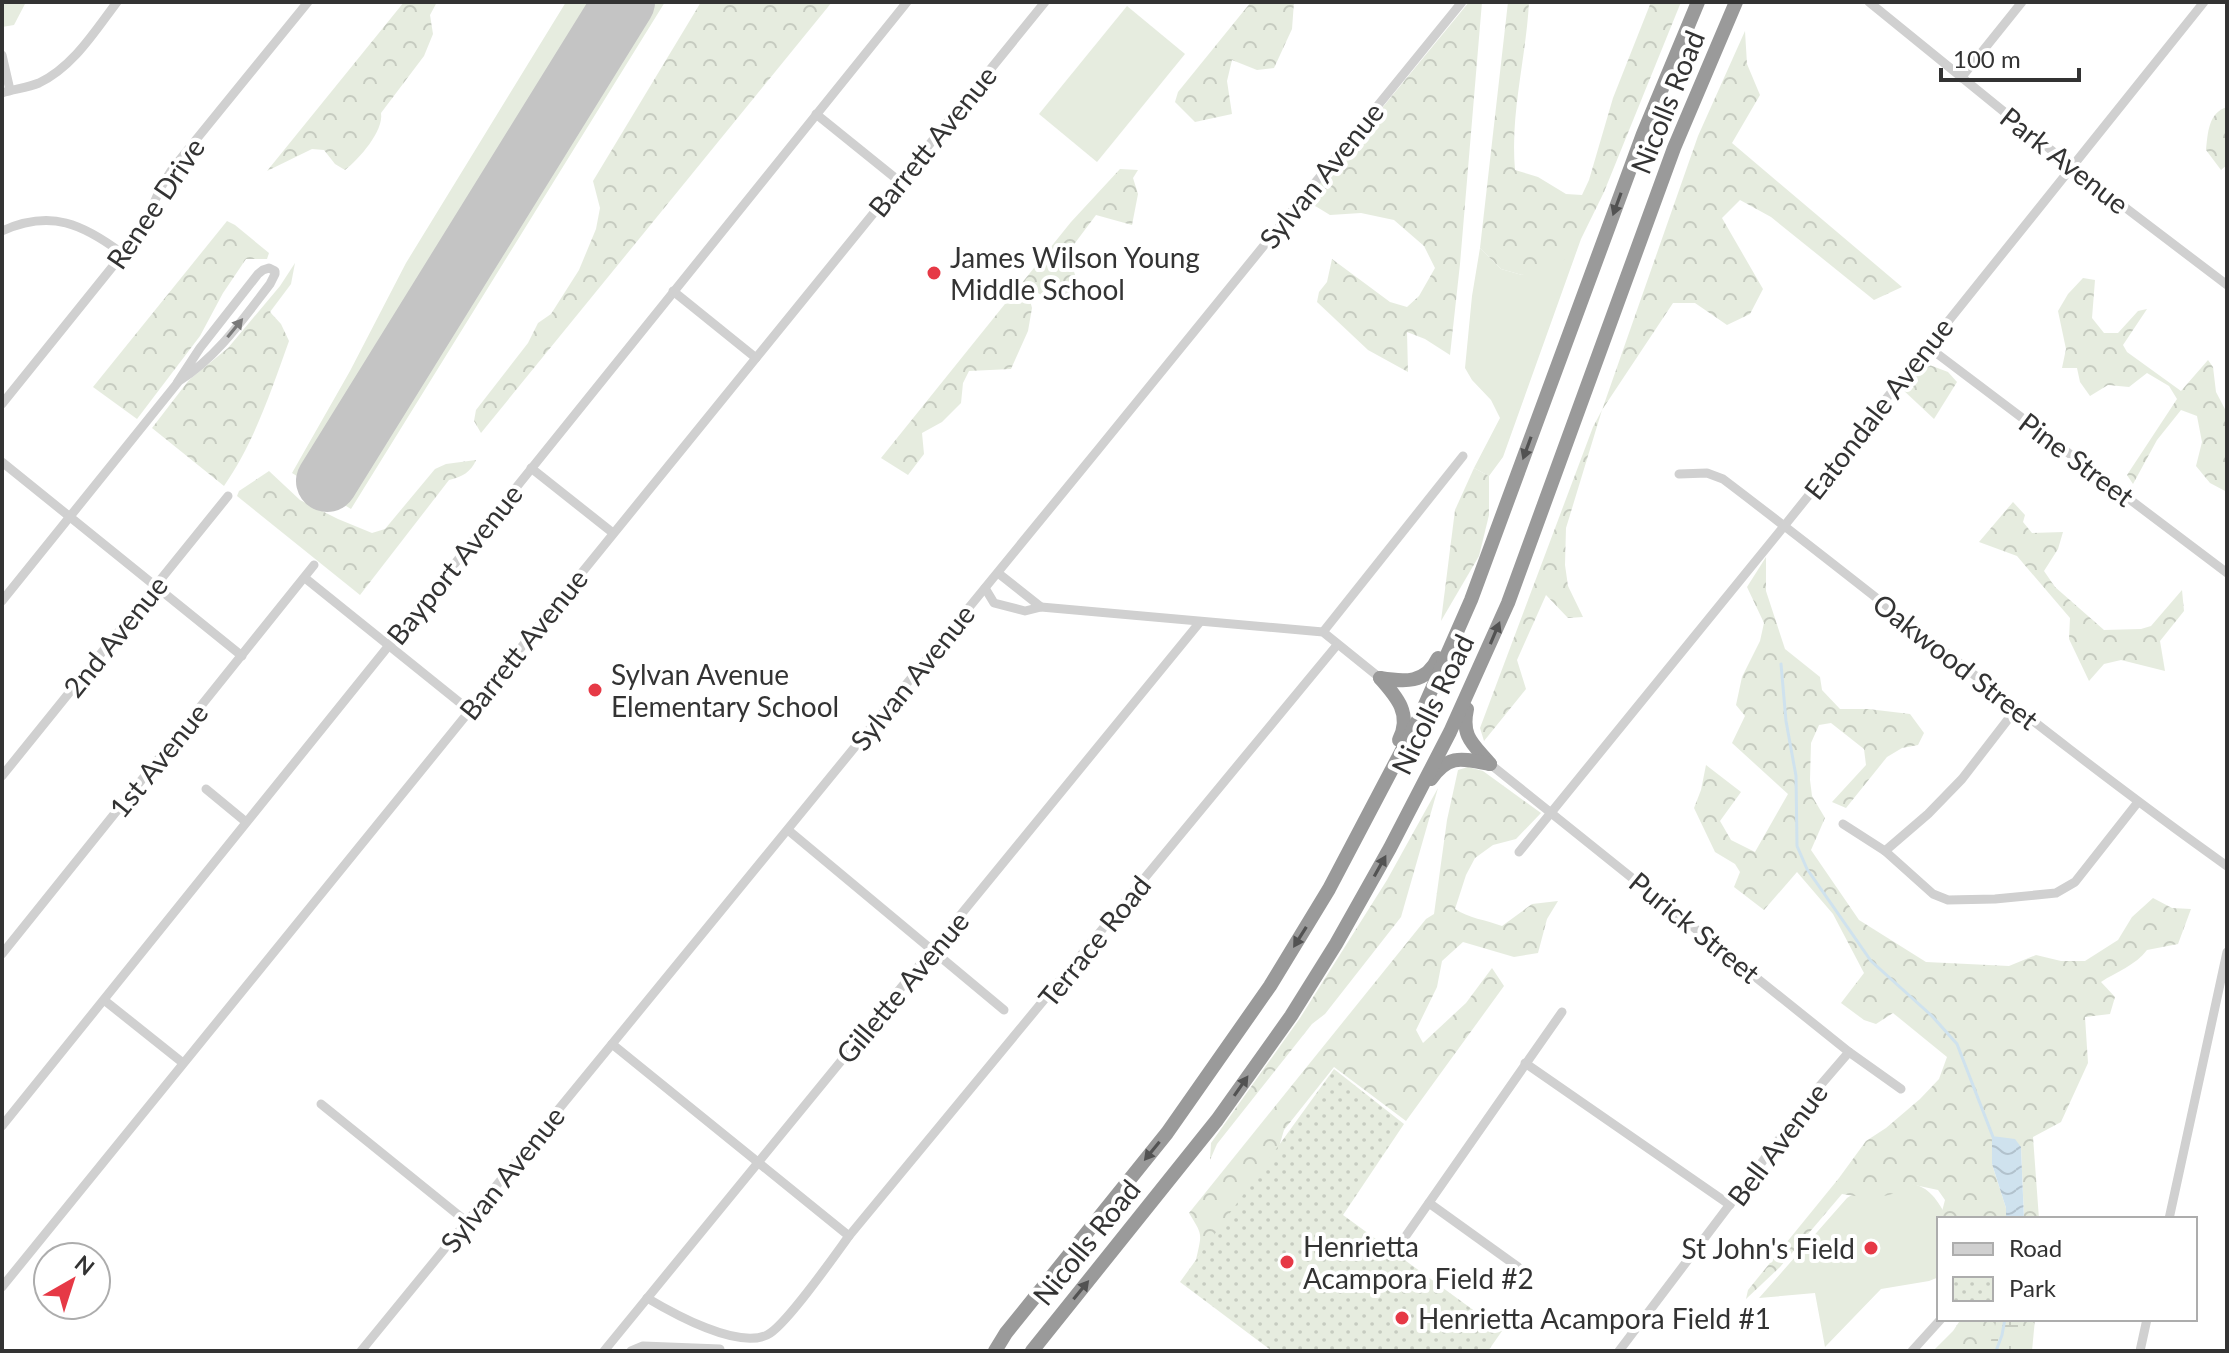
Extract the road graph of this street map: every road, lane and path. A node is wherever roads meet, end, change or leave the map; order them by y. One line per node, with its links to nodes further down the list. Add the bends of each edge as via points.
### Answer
1 (117, 2): 14 (street, via 59,71 36,84)
2 (308, 2): 20 (street, Renee Drive, via 173,168 142,230)
3 (907, 2): 16 (street, Bayport Avenue)
4 (1045, 2): 18 (street, Barrett Avenue)
5 (1462, 2): 36 (street, Sylvan Avenue)
6 (1698, 2): 43 (highway, Nicolls Road, one-way to 43, via 1643,134)
7 (1736, 2): 15 (highway, Nicolls Road)
8 (1744, 2): 15 (highway)
9 (1869, 2): 13 (street, Park Avenue)
10 (2022, 2): 13 (street)
11 (2204, 2): 17 (street, Eatondale Avenue)
12 (2, 55): 14 (street)
13 (1961, 78): 17 (street, Park Avenue)
14 (6, 91)
15 (1698, 91): 50 (highway, Nicolls Road, one-way to 15)
16 (816, 114): 18 (street); 22 (street, Bayport Avenue)
17 (2072, 167): 21 (street, Park Avenue); 23 (street, Eatondale Avenue)
18 (899, 181): 24 (street, Barrett Avenue)
19 (2, 231): 20 (street, via 36,220 70,223)
20 (123, 254): 26 (street, Renee Drive)
21 (2227, 285)
22 (673, 291): 24 (street); 29 (street, Bayport Avenue)
23 (1927, 346): 33 (street, Eatondale Avenue); 37 (street, Pine Street)
24 (756, 358): 34 (street, Barrett Avenue)
25 (178, 382): 25 (street, one-way to 25, via 216,351 275,271 258,274); 32 (street)
26 (2, 404)
27 (1463, 456): 45 (street)
28 (2, 462): 32 (street)
29 (531, 468): 34 (street); 46 (street, Bayport Avenue)
30 (1679, 474): 33 (street, Oakwood Street, via 1707,473 1723,479)
31 (228, 496): 39 (street, 2nd Avenue)
32 (69, 516): 39 (street); 41 (street)
33 (1785, 525): 51 (street, Oakwood Street); 59 (street, Eatondale Avenue)
34 (613, 533): 52 (street, Barrett Avenue)
35 (314, 565): 38 (street, 1st Avenue)
36 (998, 573): 40 (street, Sylvan Avenue); 42 (street)
37 (2227, 573)
38 (305, 578): 46 (street); 48 (street, 1st Avenue)
39 (156, 587): 48 (street); 55 (street, 2nd Avenue)
40 (985, 588): 42 (street, via 994,603 1025,611); 62 (street, Sylvan Avenue)
41 (2, 601)
42 (1041, 607): 44 (street)
43 (1462, 621): 49 (highway, via 1423,678); 54 (highway, Nicolls Road)
44 (1200, 622): 45 (street); 66 (street, Gillette Avenue)
45 (1323, 632): 47 (street)
46 (389, 645): 52 (street); 60 (street, Bayport Avenue)
47 (1337, 645): 49 (street); 84 (street, Terrace Road)
48 (242, 656): 68 (street, 1st Avenue)
49 (1380, 678): 54 (highway, via 1403,711 1405,729 1389,762)
50 (1472, 687): 53 (highway, via 1464,725); 58 (highway, Nicolls Road)
51 (2016, 709): 57 (street, Oakwood Street); 63 (street, via 1962,779)
52 (469, 710): 74 (street, Barrett Avenue)
53 (1490, 764): 58 (highway, via 1449,761); 59 (street, Purick Street)
54 (1391, 771): 96 (highway, Nicolls Road, one-way to 96, via 1270,986 1167,1133)
55 (2, 776)
56 (206, 789): 60 (street)
57 (2138, 802): 63 (street, via 2075,882 2056,893 1948,900 1933,894); 65 (street, Oakwood Street)
58 (1410, 810): 97 (highway, Nicolls Road, one-way to 58, via 1217,1120 1291,1016)
59 (1552, 813): 64 (street, Eatondale Avenue); 73 (street, Purick Street)
60 (246, 822): 69 (street, Bayport Avenue)
61 (1843, 824): 63 (street)
62 (788, 830): 66 (street); 72 (street, Sylvan Avenue)
63 (1885, 851)
64 (1519, 852)
65 (2227, 866)
66 (931, 951): 70 (street); 79 (street, Gillette Avenue)
67 (2227, 952): 82 (street)
68 (2, 954)
69 (104, 1000): 74 (street); 78 (street, Bayport Avenue)
70 (1004, 1010)
71 (1562, 1012): 75 (street)
72 (612, 1044): 79 (street); 83 (street, Sylvan Avenue)
73 (1849, 1052): 76 (street, Purick Street); 81 (street, Bell Avenue)
74 (183, 1063): 87 (street, Barrett Avenue)
75 (1525, 1063): 80 (street); 81 (street)
76 (1901, 1089)
77 (321, 1104): 83 (street)
78 (2, 1126)
79 (757, 1162): 84 (street); 88 (street, Gillette Avenue)
80 (1429, 1203): 85 (street); 86 (street)
81 (1730, 1205): 98 (street, Bell Avenue)
82 (2169, 1217)
83 (467, 1222): 93 (street, Sylvan Avenue)
84 (849, 1236): 91 (street, Terrace Road, via 768,1335 744,1339)
85 (1396, 1250)
86 (1518, 1267)
87 (2, 1287)
88 (647, 1298): 91 (street); 94 (street, Gillette Avenue)
89 (1939, 1321): 99 (street)
90 (2147, 1321): 100 (street)
91 (720, 1332): 92 (street)
92 (720, 1350): 95 (street, via 643,1346)
93 (361, 1351)
94 (604, 1351)
95 (631, 1351)
96 (995, 1351)
97 (1032, 1351)
98 (1619, 1351)
99 (1912, 1351)
100 (2140, 1351)

